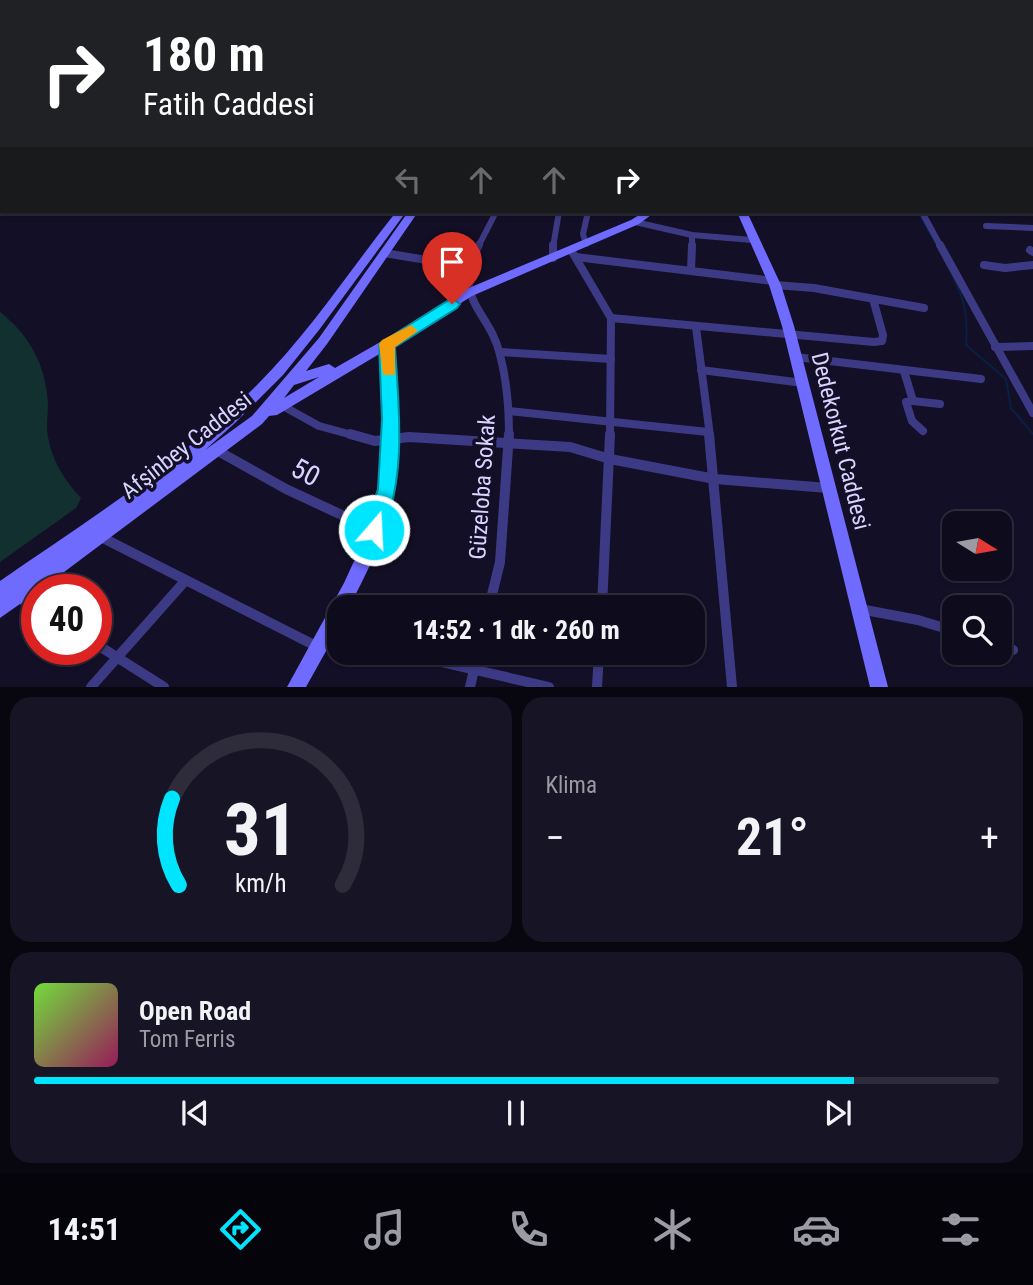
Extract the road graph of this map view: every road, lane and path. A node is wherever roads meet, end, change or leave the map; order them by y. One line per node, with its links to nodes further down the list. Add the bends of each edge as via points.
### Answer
1 (399, 214): 43 (street, Afşinbey Caddesi)
2 (412, 214): 15 (street, Afşinbey Caddesi)
3 (495, 214): 20 (street)
4 (558, 214): 17 (street)
5 (588, 214): 14 (street, via 583,234)
6 (647, 214): 9 (street)
7 (743, 214): 13 (street, Dedekorkut Caddesi)
8 (923, 214): 32 (street)
9 (635, 222): 12 (street); 14 (street)
10 (986, 226): 11 (street)
11 (1033, 228)
12 (692, 234): 13 (street); 21 (street)
13 (752, 240): 22 (street, Dedekorkut Caddesi)
14 (586, 244): 16 (street)
15 (384, 253): 20 (street); 29 (street, Afşinbey Caddesi)
16 (573, 254): 17 (street); 21 (street); 26 (street)
17 (553, 258): 23 (street)
18 (984, 265): 19 (street)
19 (1033, 265)
20 (470, 267): 23 (street)
21 (691, 271): 22 (street)
22 (774, 283): 24 (street); 28 (street, Dedekorkut Caddesi)
23 (468, 293): 30 (street); 33 (street, Güzeloba Sokak)
24 (873, 299): 25 (street); 28 (street, via 882,341)
25 (924, 308)
26 (611, 318): 27 (street); 36 (street)
27 (696, 327): 28 (street); 38 (street)
28 (790, 335): 35 (street, Dedekorkut Caddesi)
29 (323, 341): 37 (street, via 320,359); 40 (street, Afşinbey Caddesi)
30 (387, 344): 34 (street); 52 (street)
31 (1033, 346): 32 (street)
32 (995, 347): 48 (street)
33 (500, 352): 36 (street); 47 (street, Güzeloba Sokak)
34 (367, 356): 37 (street); 45 (street)
35 (796, 357): 39 (street); 42 (street, Dedekorkut Caddesi)
36 (611, 359): 49 (street)
37 (329, 369): 40 (street)
38 (701, 370): 42 (street); 51 (street)
39 (905, 371): 41 (street); 44 (street)
40 (294, 379): 43 (street); 45 (street, Afşinbey Caddesi)
41 (981, 379)
42 (803, 383): 57 (street, Dedekorkut Caddesi)
43 (261, 390): 45 (street, via 258,401); 61 (street, Afşinbey Caddesi, via 215,432)
44 (913, 401): 46 (street); 50 (street, via 906,402 912,421)
45 (279, 402): 52 (street, via 318,426 375,441); 54 (street, Afşinbey Caddesi)
46 (940, 404)
47 (509, 411): 49 (street); 53 (street, Güzeloba Sokak)
48 (1033, 413)
49 (610, 420): 51 (street); 55 (street)
50 (922, 431)
51 (708, 432): 56 (street)
52 (390, 438): 53 (street); 58 (street, via 388,489)
53 (509, 444): 55 (street, via 570,447); 63 (street, Güzeloba Sokak, via 500,562)
54 (218, 451): 58 (street, 50); 59 (street, Afşinbey Caddesi)
55 (610, 459): 56 (street); 64 (street)
56 (715, 479): 57 (street); 84 (street)
57 (828, 488): 68 (street, Dedekorkut Caddesi)
58 (374, 530): 62 (street)
59 (101, 537): 60 (street); 65 (street, Afşinbey Caddesi)
60 (185, 581): 71 (street); 73 (street)
61 (0, 592)
62 (348, 595)
63 (492, 595)
64 (603, 595)
65 (17, 597): 66 (street); 67 (street, Afşinbey Caddesi)
66 (21, 599)
67 (0, 609)
68 (860, 609): 69 (street); 85 (street, Dedekorkut Caddesi)
69 (942, 627)
70 (327, 639): 71 (street)
71 (318, 647): 80 (street)
72 (112, 653): 73 (street)
73 (118, 657): 78 (street); 79 (street)
74 (450, 665): 77 (street)
75 (475, 665): 77 (street)
76 (598, 665): 83 (street)
77 (474, 671): 81 (street); 82 (street)
78 (91, 687)
79 (164, 687)
80 (296, 687)
81 (470, 687)
82 (549, 687)
83 (597, 687)
84 (732, 687)
85 (879, 687)

